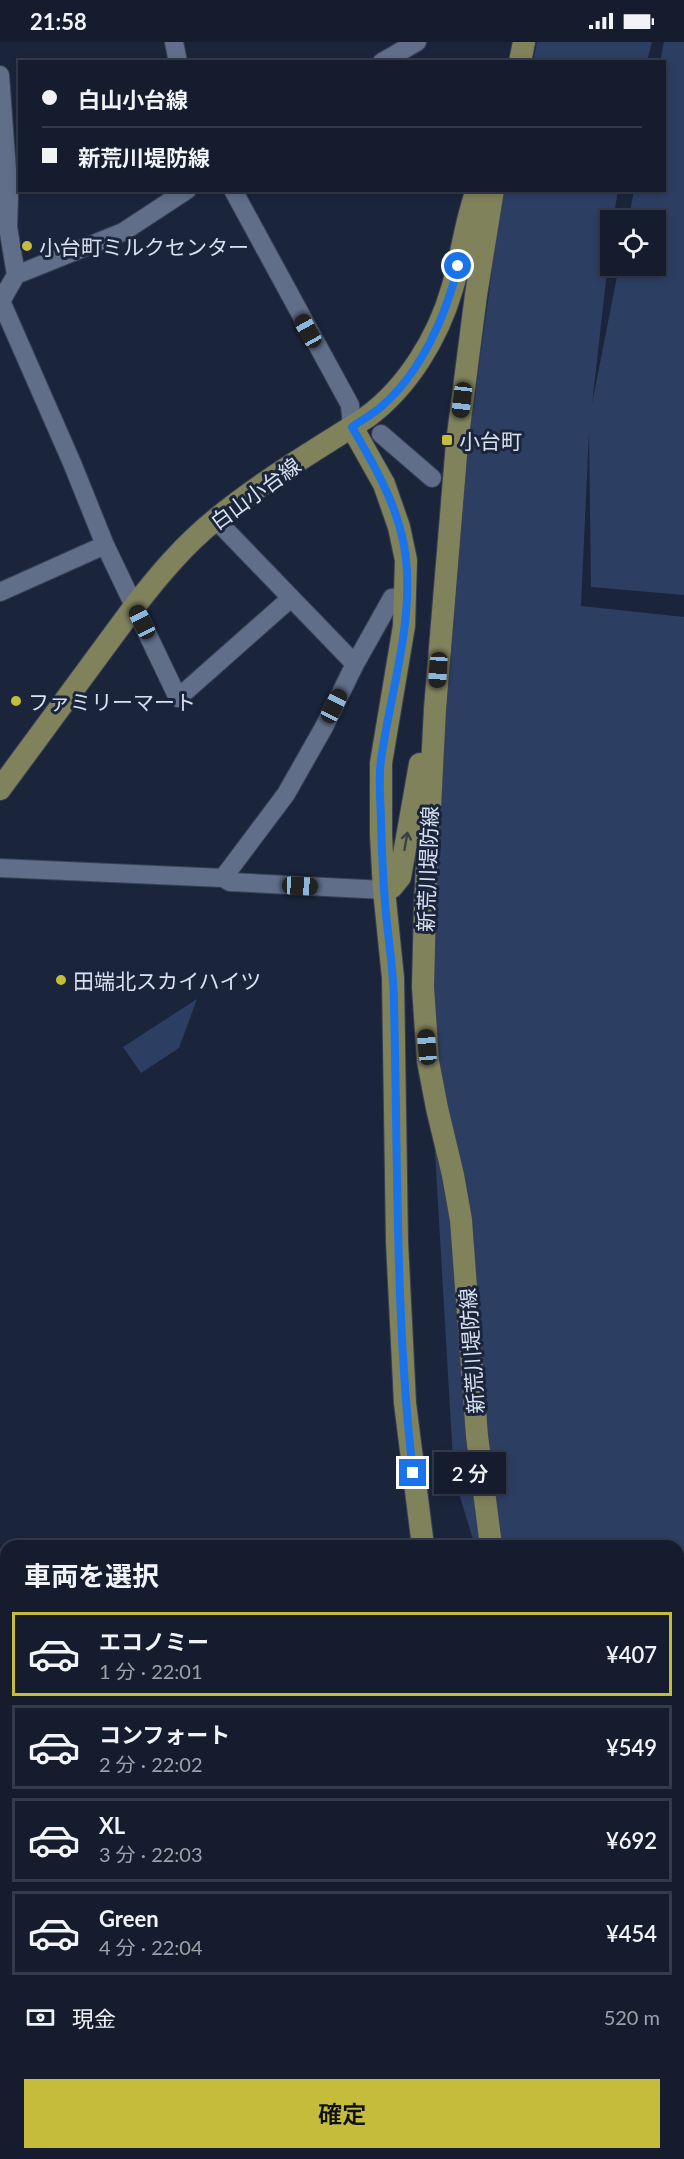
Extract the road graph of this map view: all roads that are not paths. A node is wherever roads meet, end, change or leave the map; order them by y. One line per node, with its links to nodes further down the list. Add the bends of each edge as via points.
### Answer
1 (174, 42): 4 (street)
2 (417, 42): 5 (street)
3 (524, 42): 6 (main road)
4 (178, 60)
5 (386, 60)
6 (520, 60)
7 (0, 75): 12 (street, via 8,227)
8 (184, 192): 12 (street, via 123,232)
9 (234, 192): 14 (street, via 350,405)
10 (476, 192): 14 (main road, 白山小台線, via 452,289 431,339 396,391)
11 (493, 192): 26 (main road, 新荒川堤防線, via 458,432)
12 (16, 275): 13 (street)
13 (1, 302): 20 (street)
14 (352, 427): 17 (main road, 新荒川堤防線); 19 (main road, 白山小台線)
15 (381, 434): 16 (street)
16 (400, 451): 17 (street); 18 (street)
17 (374, 466): 22 (main road, 新荒川堤防線, via 399,527 406,560)
18 (432, 478)
19 (216, 519): 23 (street); 24 (main road, 白山小台線, via 188,544)
20 (105, 545): 21 (street); 24 (street)
21 (0, 592)
22 (406, 596): 25 (street, via 392,598); 30 (main road, 新荒川堤防線, via 381,763)
23 (291, 598): 24 (street, via 178,698); 25 (street)
24 (134, 607): 27 (main road, 白山小台線)
25 (355, 664): 29 (street, via 286,794)
26 (435, 709): 30 (main road, one-way to 26, via 400,877 422,753); 32 (main road, 新荒川堤防線, via 425,905 425,1023 432,1085 461,1220 477,1436)
27 (0, 789)
28 (0, 868): 29 (street)
29 (223, 878): 30 (street, via 230,882)
30 (384, 890): 31 (main road, 新荒川堤防線, via 394,987 397,1242 405,1403)
31 (422, 1540)
32 (490, 1540)

